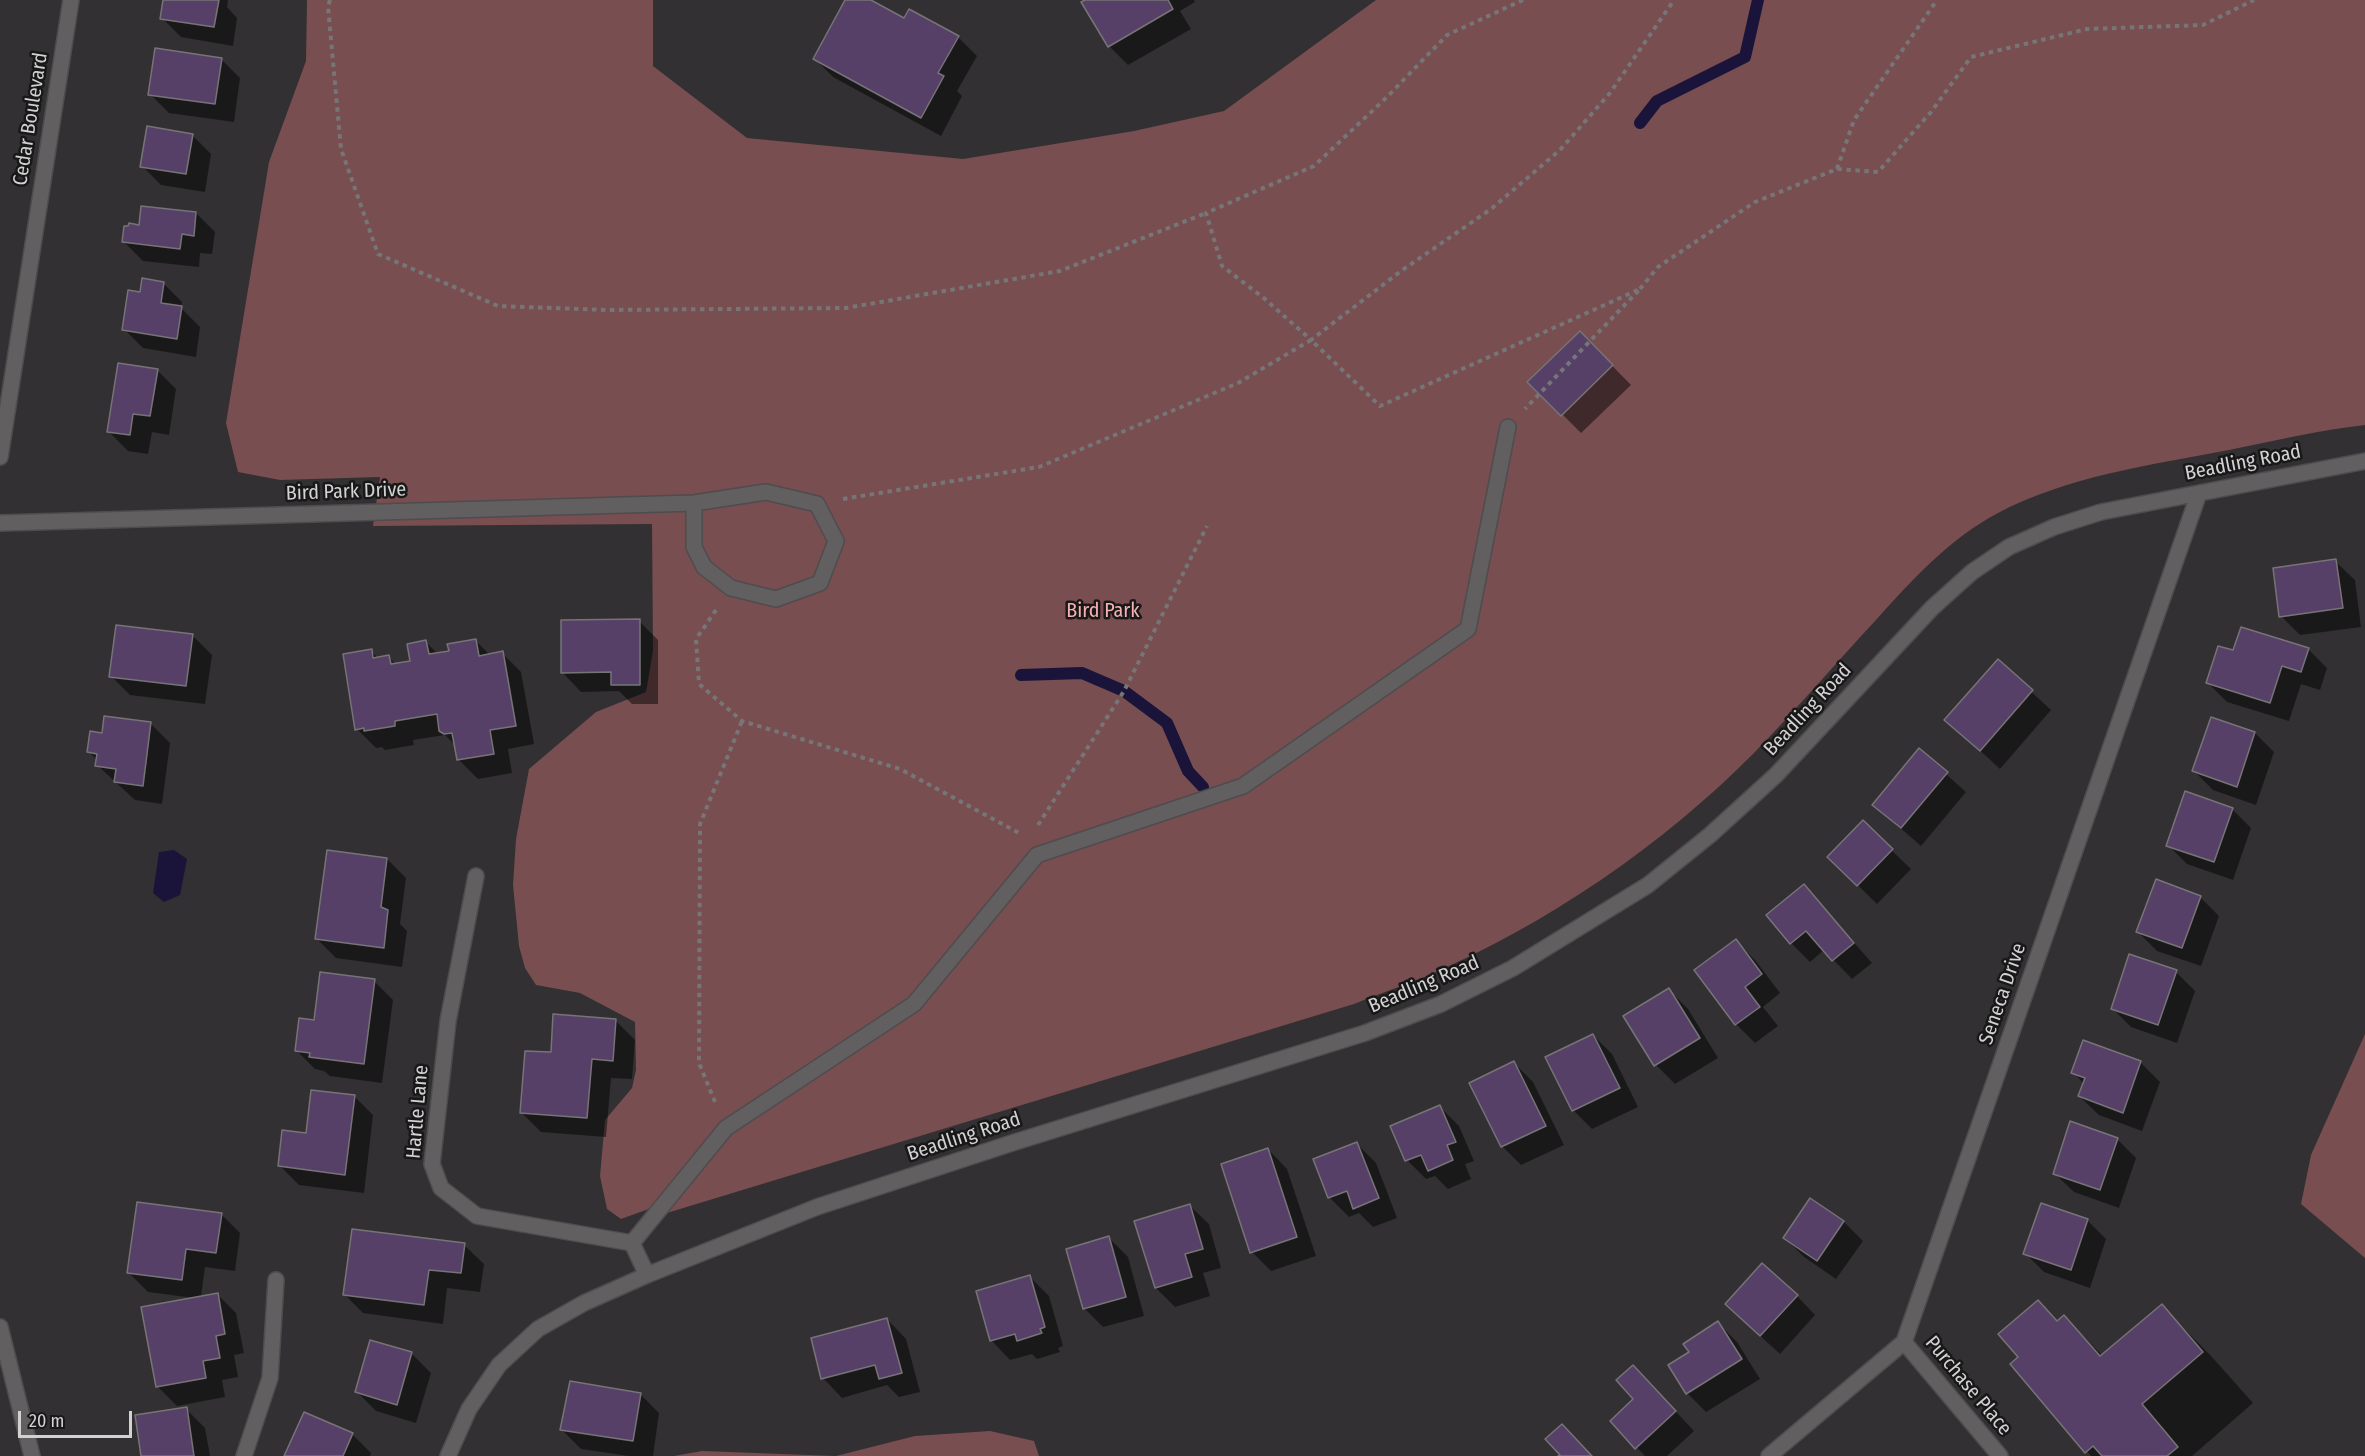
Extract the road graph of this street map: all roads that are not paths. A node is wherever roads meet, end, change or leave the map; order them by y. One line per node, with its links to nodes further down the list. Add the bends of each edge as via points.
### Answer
1 (71, 0): 3 (street, Cedar Boulevard)
2 (1508, 427): 9 (street, via 1468,629 1243,786 1037,855 914,1004 726,1128)
3 (0, 457)
4 (2365, 461): 5 (street, Beadling Road)
5 (2199, 493): 10 (street, Beadling Road, via 2101,512 2054,527 2009,547 1972,572 1932,608 1776,775 1710,835 1648,885 1513,968 1441,1004 1365,1033 817,1207); 13 (street, Seneca Drive)
6 (694, 503): 6 (street, Bird Park Drive, via 694,547 704,567 731,588 776,599 820,583 836,541 817,504 766,492); 7 (street, Bird Park Drive)
7 (0, 524)
8 (476, 876): 9 (street, Hartle Lane, via 447,1022 432,1164 441,1188 477,1216)
9 (632, 1243): 10 (street)
10 (647, 1275): 16 (street, Beadling Road, via 538,1329 511,1353 469,1409)
11 (276, 1280): 15 (street, via 270,1378)
12 (0, 1327): 14 (street)
13 (1904, 1342): 17 (street); 18 (street, Purchase Place)
14 (32, 1456)
15 (244, 1456)
16 (448, 1456)
17 (1769, 1456)
18 (2000, 1456)

